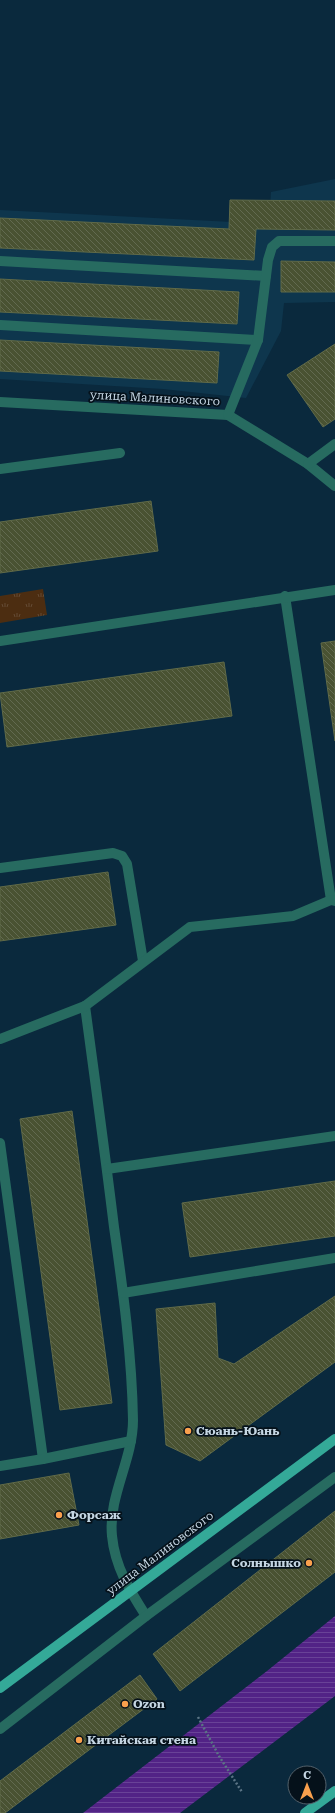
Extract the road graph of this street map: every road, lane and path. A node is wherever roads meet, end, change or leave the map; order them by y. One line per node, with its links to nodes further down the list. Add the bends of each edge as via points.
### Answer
1 (335, 241): 3 (street, via 279,240 272,247)
2 (0, 260): 3 (street)
3 (266, 276): 5 (street)
4 (0, 325): 5 (street)
5 (258, 340): 7 (street)
6 (0, 402): 7 (street, улица Малиновского)
7 (228, 415): 10 (street, улица Малиновского)
8 (335, 444): 10 (street)
9 (120, 452): 11 (street)
10 (308, 464): 12 (street, улица Малиновского)
11 (0, 469)
12 (335, 486)
13 (335, 590): 14 (street)
14 (285, 596): 15 (street); 17 (street)
15 (0, 642)
16 (0, 868): 18 (street, via 114,853 122,856 127,864)
17 (333, 900): 18 (street, via 293,916 190,927)
18 (143, 962): 19 (street)
19 (85, 1006): 20 (street); 23 (street)
20 (0, 1039)
21 (335, 1136): 23 (street)
22 (0, 1143): 28 (street)
23 (107, 1169): 25 (street)
24 (335, 1258): 25 (street)
25 (123, 1292): 27 (street, via 133,1421)
26 (335, 1439): 31 (main road, улица Малиновского)
27 (131, 1440): 28 (street); 31 (street, via 112,1512 112,1536 118,1568)
28 (43, 1459): 29 (street)
29 (0, 1466)
30 (335, 1477): 32 (street)
31 (131, 1591): 32 (street); 33 (main road, улица Малиновского)
32 (146, 1616): 35 (street)
33 (0, 1688)
34 (198, 1717): 37 (path, via 218,1756)
35 (0, 1729)
36 (335, 1791): 38 (main road)
37 (242, 1792)
38 (327, 1797)
39 (317, 1805): 40 (main road)
40 (305, 1813)

